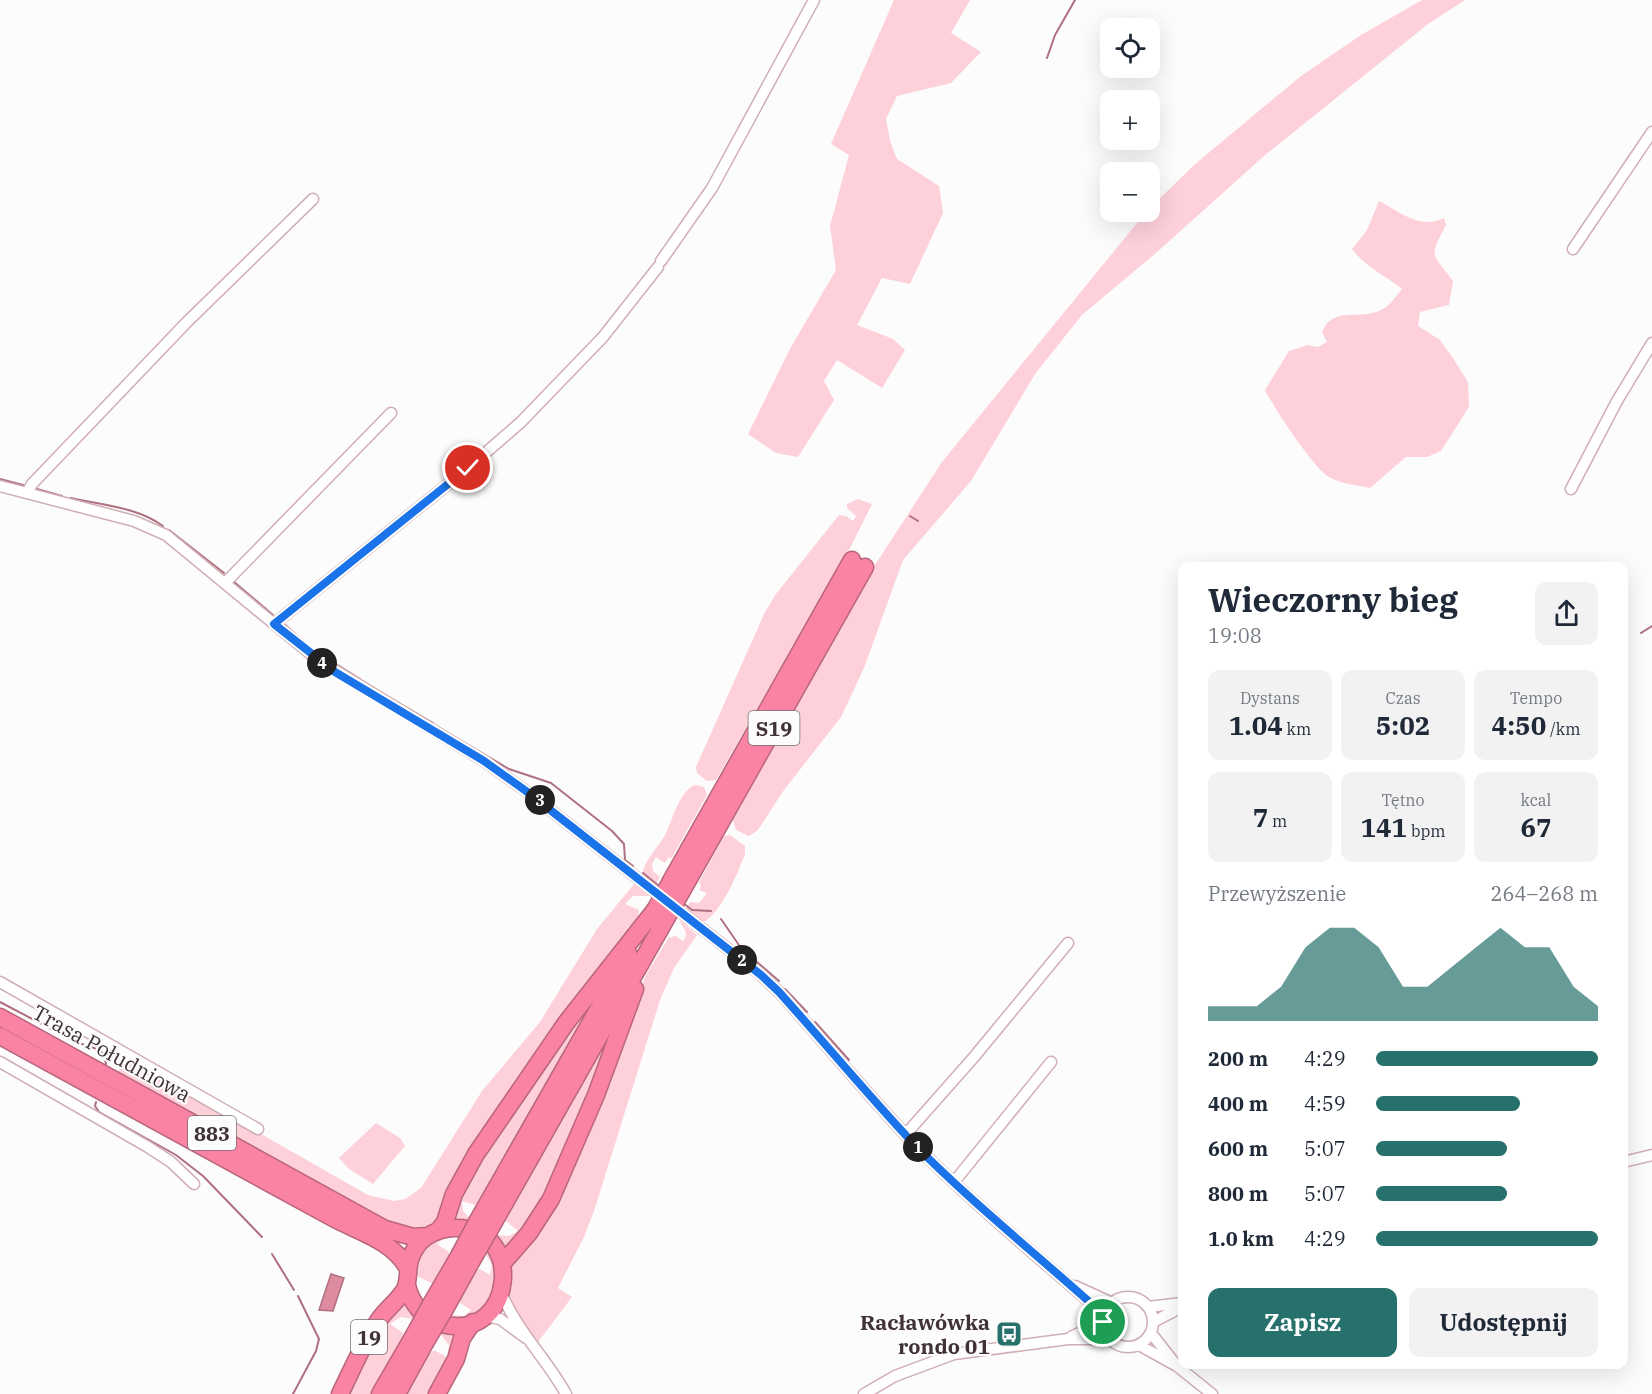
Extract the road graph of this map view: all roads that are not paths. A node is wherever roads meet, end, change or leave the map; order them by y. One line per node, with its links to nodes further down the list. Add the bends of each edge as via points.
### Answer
1 (814, 0): 12 (street, via 712,188 603,337 520,422 468,468)
2 (1652, 132): 4 (street)
3 (313, 199): 9 (street, via 179,331)
4 (1573, 249)
5 (1652, 343): 7 (street)
6 (391, 412): 11 (street)
7 (1571, 489)
8 (1, 490): 9 (street)
9 (27, 493): 11 (street, via 147,526 174,540)
10 (859, 563): 13 (highway, S19, bridge)
11 (225, 583): 12 (street)
12 (274, 624): 22 (street, via 335,672 484,761 732,951 779,992)
13 (661, 913): 15 (highway, S19); 27 (highway, S19); 28 (highway, via 566,1023 476,1154 454,1194 446,1222)
14 (1068, 944): 22 (street)
15 (650, 948): 27 (highway, S19); 29 (highway, via 596,1095 554,1192 541,1217)
16 (0, 982): 21 (street)
17 (0, 1017): 28 (highway, Trasa Południowa / 883, via 385,1229 405,1236)
18 (0, 1036): 30 (highway, Trasa Południowa / 883, via 382,1242)
19 (0, 1062): 26 (street, via 148,1147 171,1162)
20 (1051, 1062): 25 (street)
21 (258, 1129)
22 (906, 1134): 25 (street)
23 (1652, 1155): 24 (street)
24 (1628, 1161)
25 (954, 1182): 32 (street)
26 (194, 1185)
27 (484, 1225): 44 (highway, S19, bridge)
28 (433, 1234): 29 (highway, 883, via 463,1228 480,1235 494,1247); 30 (highway, via 414,1250)
29 (502, 1264): 33 (highway)
30 (407, 1267): 31 (highway)
31 (407, 1285): 39 (highway, via 412,1301 428,1318 450,1326); 48 (highway, 19, via 372,1332)
32 (1072, 1285): 34 (street); 38 (street)
33 (501, 1292): 39 (highway, via 494,1307); 41 (street)
34 (1112, 1303): 36 (street, via 1135,1298); 38 (street)
35 (1178, 1305): 36 (street)
36 (1148, 1308): 40 (street)
37 (1178, 1308): 40 (street)
38 (1103, 1318): 42 (street); 43 (street)
39 (479, 1319): 41 (street, via 500,1319); 51 (highway, via 462,1338 456,1359)
40 (1152, 1328): 45 (street); 46 (street)
41 (526, 1338): 52 (street)
42 (1109, 1338): 43 (street); 45 (street, via 1125,1348)
43 (1068, 1339): 53 (street, via 954,1354 895,1376)
44 (419, 1340): 49 (highway, S19); 50 (highway, S19)
45 (1139, 1345): 46 (street)
46 (1177, 1366)
47 (1181, 1369): 54 (street)
48 (340, 1394)
49 (380, 1394)
50 (397, 1394)
51 (437, 1394)
52 (566, 1394)
53 (864, 1394)
54 (1212, 1394)

